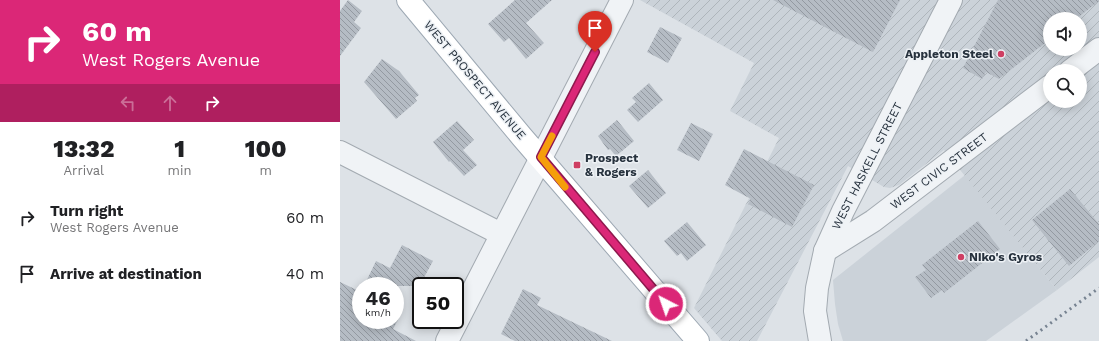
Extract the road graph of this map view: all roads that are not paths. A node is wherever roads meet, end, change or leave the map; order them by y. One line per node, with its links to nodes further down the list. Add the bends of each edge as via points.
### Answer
1 (408, 0): 8 (main road, WEST PROSPECT AVENUE)
2 (622, 0): 8 (street)
3 (951, 0): 10 (street, WEST HASKELL STREET)
4 (1099, 49): 5 (street)
5 (1079, 64)
6 (1043, 91): 10 (street, WEST CIVIC STREET, via 873,221)
7 (340, 152): 9 (street)
8 (541, 157): 9 (street); 12 (main road, WEST PROSPECT AVENUE)
9 (501, 234): 11 (street)
10 (825, 252): 13 (street, WEST HASKELL STREET, via 815,311)
11 (447, 341)
12 (698, 341)
13 (820, 341)

